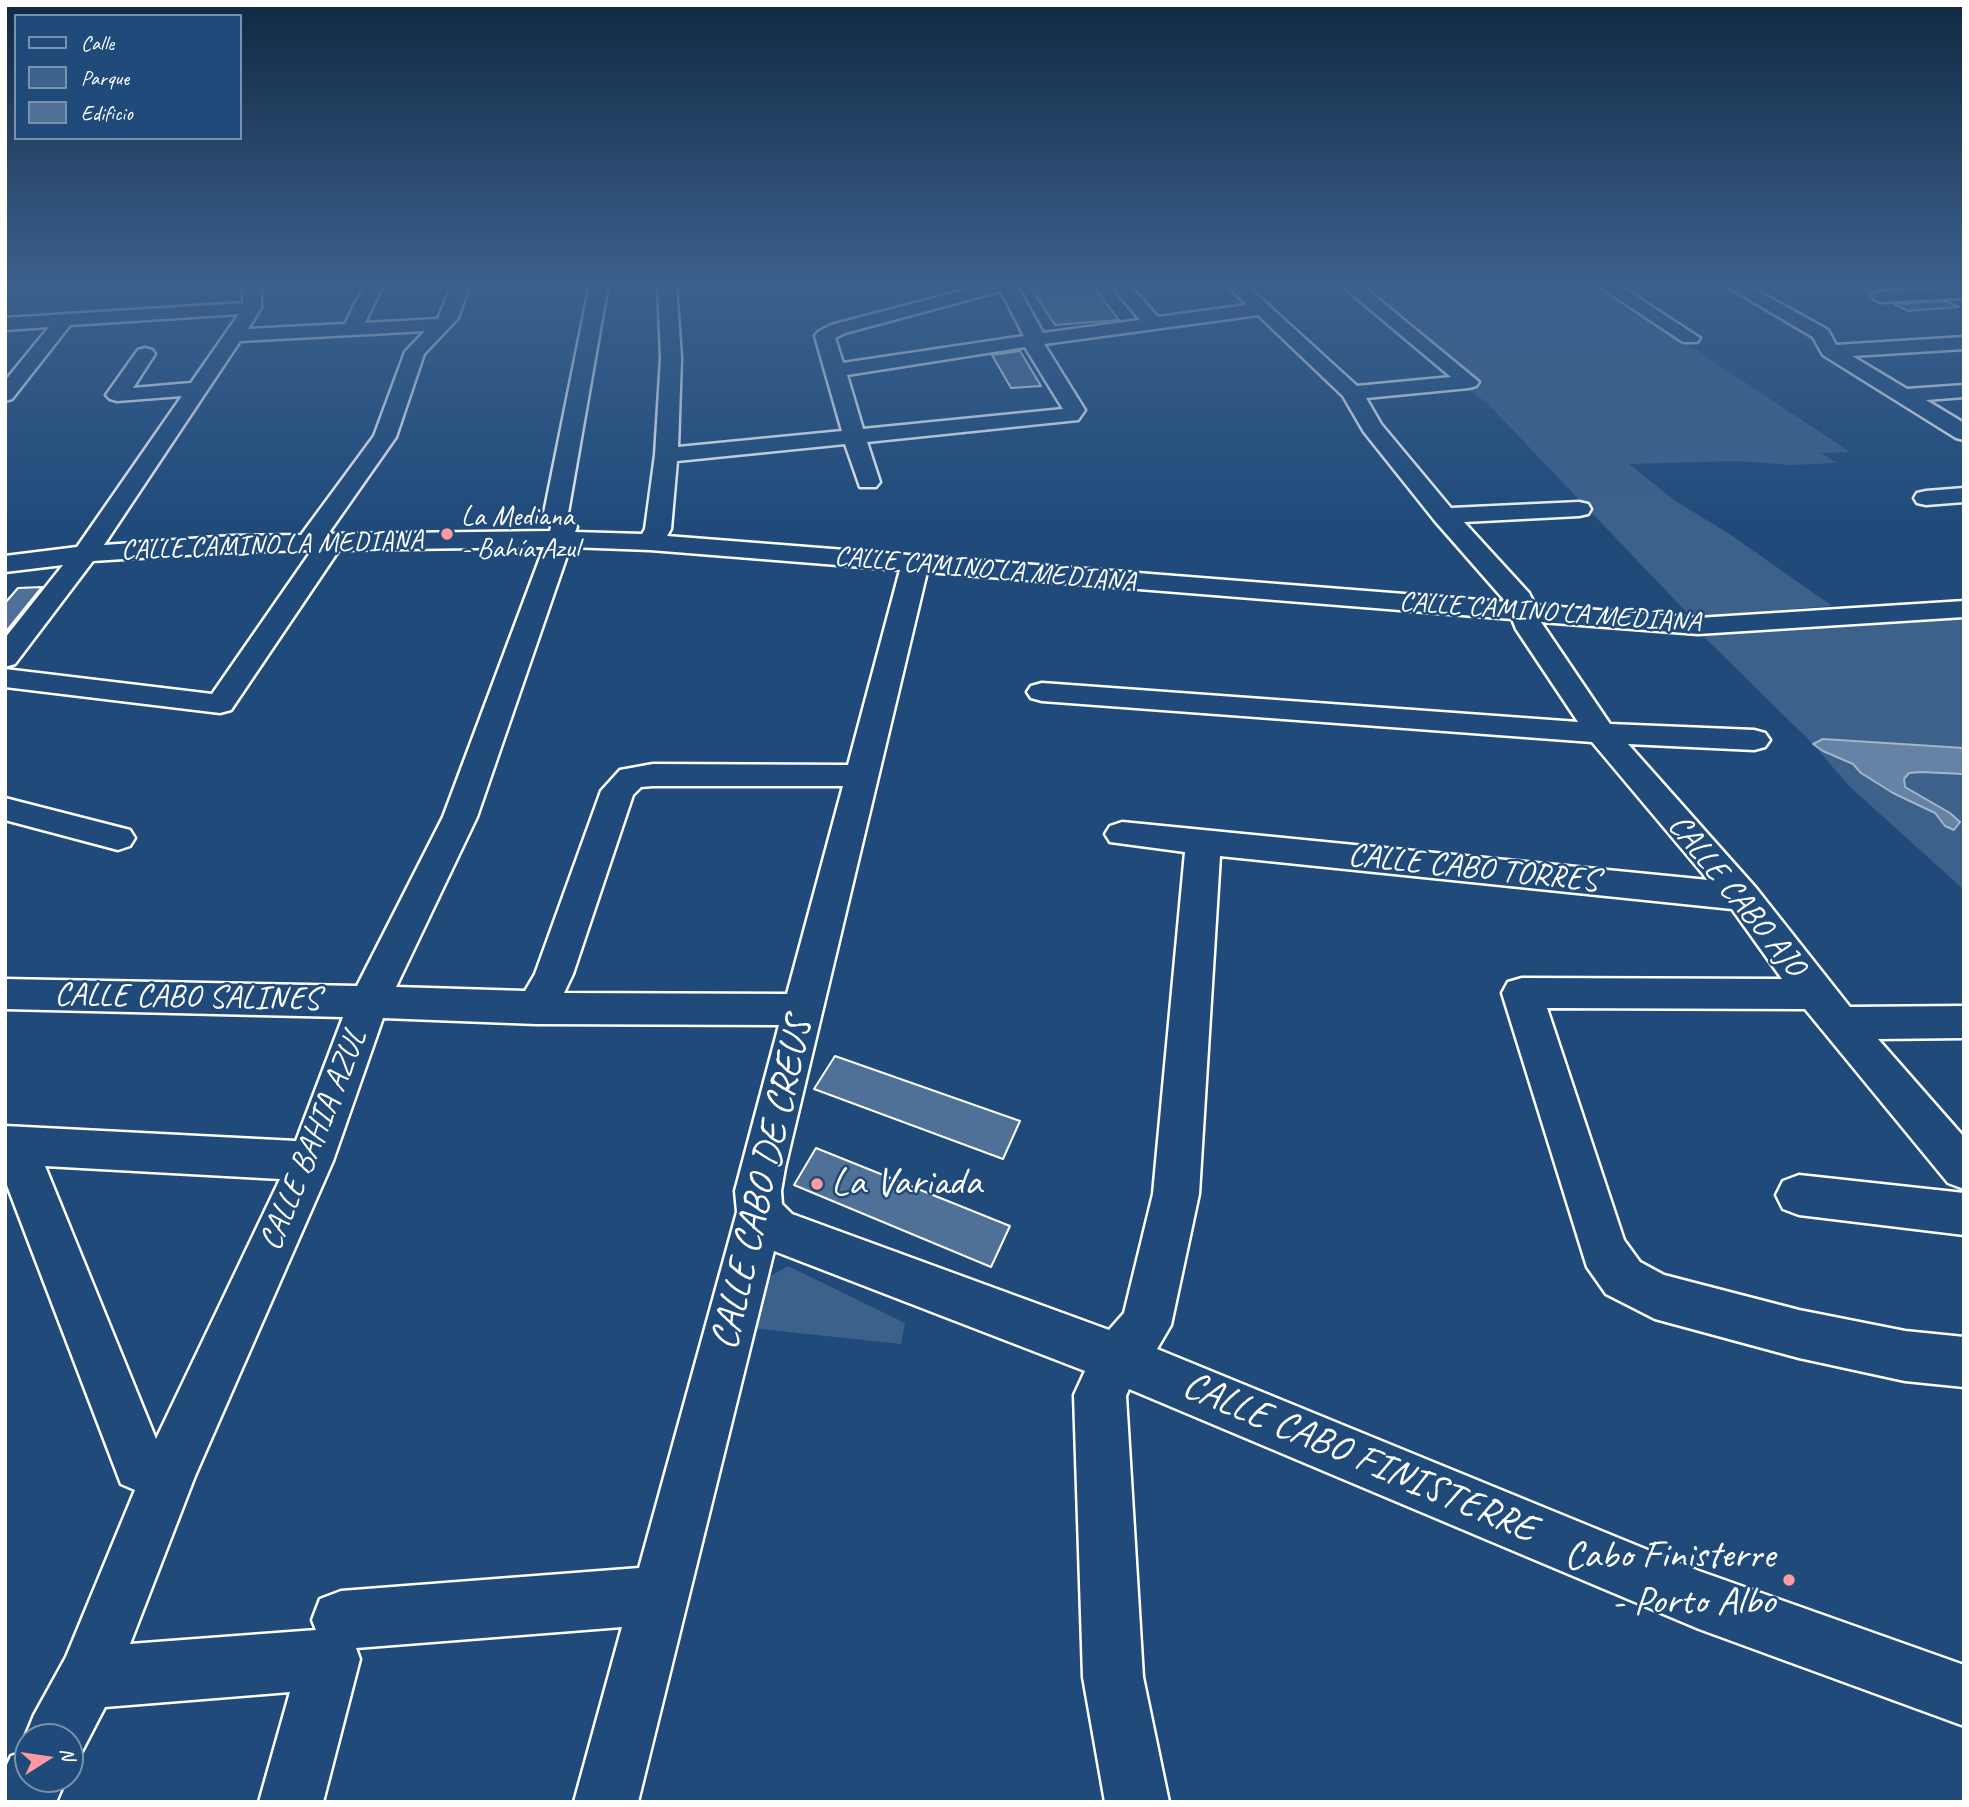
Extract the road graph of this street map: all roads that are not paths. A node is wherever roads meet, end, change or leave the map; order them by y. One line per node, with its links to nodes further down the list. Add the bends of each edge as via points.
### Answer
1 (26, 368): 16 (street)
2 (135, 368): 13 (street, via 117,395)
3 (211, 368): 13 (street)
4 (409, 368): 27 (street, via 385,437)
5 (582, 368): 26 (street, CALLE BAHIA AZUL)
6 (670, 368): 20 (street)
7 (851, 368): 12 (street)
8 (1048, 368): 19 (street, via 1073,414)
9 (1326, 368): 15 (street, CALLE CABO AJO)
10 (1452, 368): 15 (street, via 1469,382)
11 (1858, 368): 17 (street)
12 (834, 371): 19 (street)
13 (197, 388): 29 (street)
14 (1964, 391): 17 (street)
15 (1352, 393): 25 (street, CALLE CABO AJO, via 1371,427)
16 (5, 395)
17 (1902, 396): 18 (street)
18 (1964, 433)
19 (853, 436): 20 (street); 21 (street)
20 (666, 454): 28 (street, via 658,529)
21 (868, 482)
22 (1964, 495): 23 (street)
23 (1926, 498)
24 (1579, 509): 25 (street)
25 (1444, 516): 33 (street, CALLE CABO AJO, via 1519,599)
26 (550, 530): 27 (street, CALLE CAMINO LA MEDIANA); 28 (street, CALLE CAMINO LA MEDIANA); 46 (street, CALLE BAHIA AZUL, via 460,817)
27 (321, 541): 29 (street, CALLE CAMINO LA MEDIANA); 35 (street, via 220,704)
28 (650, 542): 31 (street, CALLE CAMINO LA MEDIANA)
29 (85, 554): 30 (street, CALLE CAMINO LA MEDIANA); 34 (street)
30 (5, 564)
31 (915, 565): 33 (street, CALLE CAMINO LA MEDIANA); 39 (street, CALLE CABO DE CREUS)
32 (1964, 609): 33 (street, CALLE CAMINO LA MEDIANA, via 1698,626)
33 (1524, 613): 37 (street, CALLE CABO AJO, via 1530,629)
34 (5, 658)
35 (5, 678)
36 (1042, 692): 37 (street)
37 (1601, 733): 38 (street); 44 (street, CALLE CABO AJO)
38 (1754, 740)
39 (862, 776): 47 (street, via 632,777 618,790 554,974); 49 (street, CALLE CABO DE CREUS)
40 (5, 809): 42 (street)
41 (1122, 834): 43 (street, CALLE CABO TORRES)
42 (118, 838)
43 (1203, 842): 44 (street, CALLE CABO TORRES); 57 (street, via 1176,1194 1146,1325)
44 (1743, 897): 48 (street, CALLE CABO AJO)
45 (5, 994): 46 (street, CALLE CABO SALINES)
46 (369, 1002): 47 (street, CALLE CABO SALINES); 52 (street, CALLE BAHIA AZUL)
47 (536, 1008): 49 (street, CALLE CABO SALINES)
48 (1827, 1009): 50 (street); 53 (street, CALLE CABO AJO); 58 (street, via 1522,993 1604,1251 1623,1278 1655,1296 1799,1334 1905,1356)
49 (804, 1010): 55 (street, CALLE CABO DE CREUS, via 758,1191)
50 (1964, 1021)
51 (16, 1146): 52 (street); 59 (street, via 140,1465)
52 (311, 1161): 59 (street, CALLE BAHIA AZUL)
53 (1964, 1169)
54 (1799, 1195): 56 (street)
55 (760, 1212): 57 (street, CALLE CABO FINISTERRE, via 776,1230); 60 (street, CALLE CABO DE CREUS)
56 (1964, 1214)
57 (1117, 1358): 63 (street, CALLE CABO FINISTERRE, via 1699,1600); 67 (street, via 1100,1395 1100,1408 1113,1677)
58 (1964, 1362)
59 (171, 1466): 62 (street, CALLE BAHIA AZUL)
60 (661, 1595): 61 (street); 66 (street, CALLE CABO DE CREUS)
61 (341, 1620)
62 (87, 1678): 64 (street, CALLE BAHIA AZUL); 65 (street, via 330,1659)
63 (1964, 1696)
64 (63, 1723)
65 (291, 1802)
66 (606, 1802)
67 (1137, 1802)

